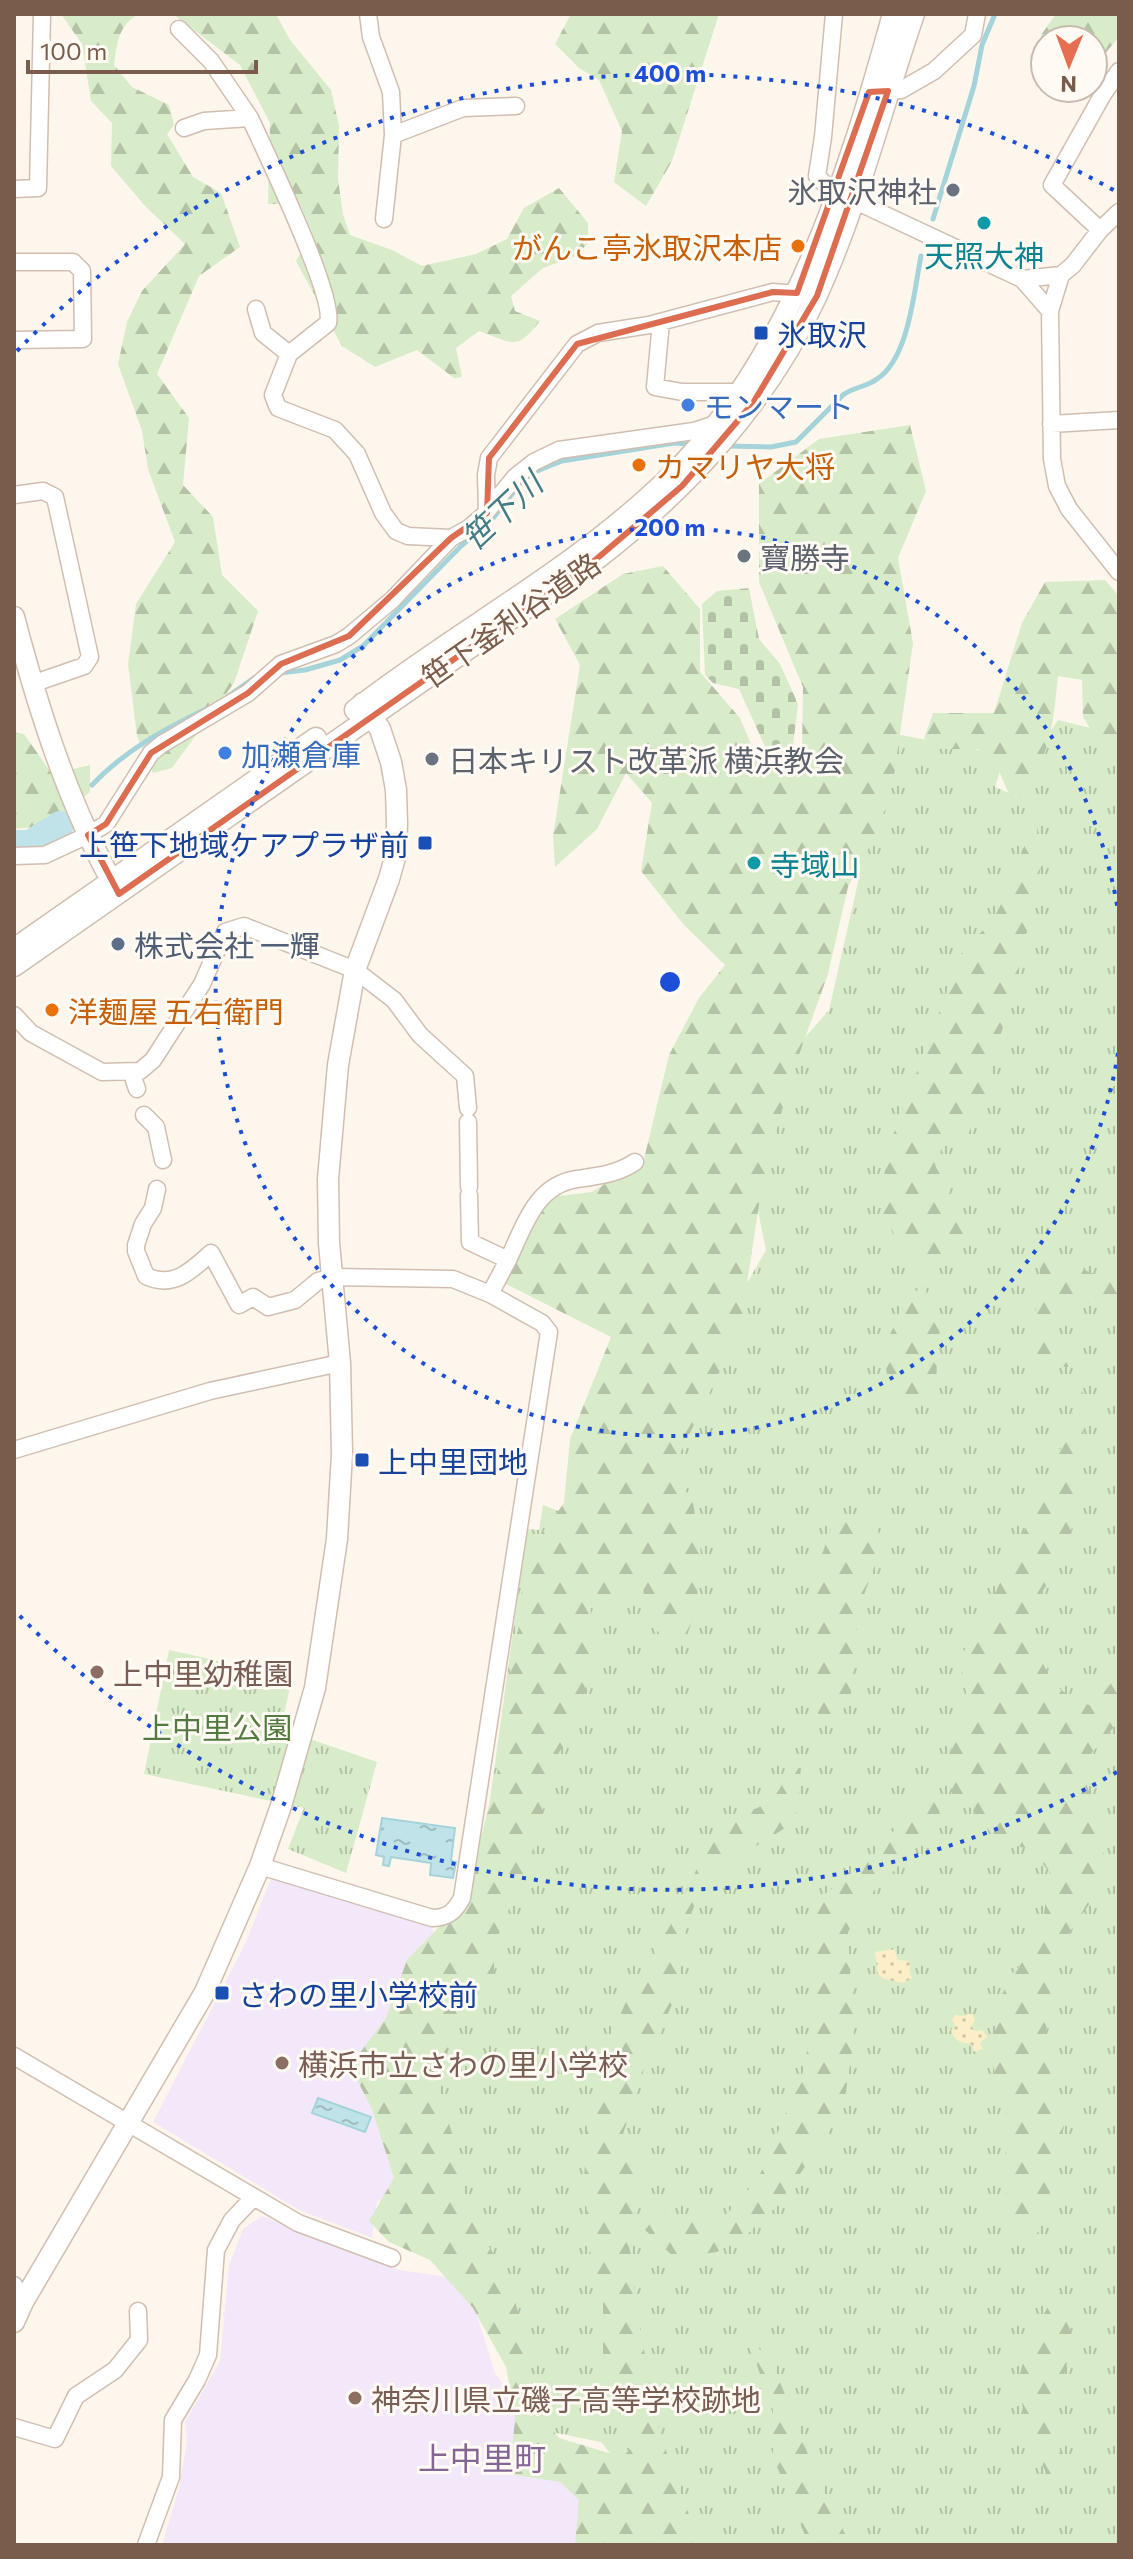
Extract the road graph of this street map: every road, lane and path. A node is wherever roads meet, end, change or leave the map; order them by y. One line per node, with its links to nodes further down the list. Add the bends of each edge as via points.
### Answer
1 (42, 14): 14 (street, via 38,188)
2 (368, 14): 13 (street, via 391,92)
3 (834, 14): 15 (street, via 817,176)
4 (893, 14): 9 (street, 笹下釜利谷道路)
5 (914, 14): 9 (street, 笹下釜利谷道路)
6 (977, 14): 9 (street, via 973,35 934,71 901,90)
7 (179, 29): 11 (street, via 211,61)
8 (1119, 71): 18 (street, via 1052,185)
9 (879, 91): 15 (street, 笹下釜利谷道路)
10 (516, 106): 13 (street, via 463,108)
11 (250, 118): 12 (street); 27 (street, via 329,307 328,323)
12 (184, 128)
13 (393, 135): 17 (street)
14 (14, 189)
15 (844, 198): 21 (street); 22 (street, 笹下釜利谷道路); 31 (street, 笹下釜利谷道路, via 817,296 753,403)
16 (1119, 212): 18 (street)
17 (384, 219)
18 (1100, 230): 20 (street)
19 (14, 262): 26 (street, via 73,262 82,271 83,339)
20 (1061, 275): 21 (street); 24 (street)
21 (1022, 279): 24 (street)
22 (797, 294): 25 (street, via 773,292); 28 (street, 笹下釜利谷道路)
23 (256, 309): 27 (street, via 263,333)
24 (1050, 311): 30 (street)
25 (661, 322): 28 (street, via 655,387); 33 (street, via 598,333 577,344 489,458)
26 (14, 340)
27 (289, 354): 34 (street, via 273,395 278,408 335,430 357,454 396,531)
28 (739, 392): 31 (street, 笹下釜利谷道路)
29 (1119, 420): 30 (street)
30 (1051, 424): 35 (street, via 1057,486)
31 (717, 430): 33 (street, via 559,450 515,477); 38 (street, 笹下釜利谷道路, via 597,540); 38 (street, 笹下釜利谷道路, via 709,458 637,528)
32 (14, 495): 37 (street, via 43,491 55,497 90,657 84,666)
33 (487, 511): 34 (street)
34 (451, 538): 39 (street, via 349,636 281,664 227,708 162,744 106,824)
35 (1119, 572)
36 (14, 617): 37 (street)
37 (32, 684): 39 (street)
38 (367, 709): 41 (street, 笹下釜利谷道路); 44 (street, via 391,762 396,854)
39 (88, 835): 40 (street, via 45,855); 41 (street)
40 (14, 856)
41 (116, 888): 42 (street, 笹下釜利谷道路); 43 (street, 笹下釜利谷道路)
42 (14, 949)
43 (14, 966)
44 (355, 970): 45 (street, via 244,926 225,932 202,984 153,1060 140,1071 102,1072 31,1033); 50 (street, via 394,1000 420,1035 465,1076 470,1242); 51 (street, via 338,1065 328,1179)
45 (14, 1015)
46 (144, 1115): 47 (street, via 156,1127)
47 (163, 1160)
48 (635, 1162): 50 (street, via 614,1174 567,1181 547,1191)
49 (157, 1189): 51 (street, via 136,1245 146,1276 157,1282 184,1277 211,1253 239,1305 253,1297 268,1307 295,1300 318,1281)
50 (508, 1260): 52 (street)
51 (334, 1277): 52 (street, via 453,1279); 53 (street)
52 (490, 1294): 55 (street, via 542,1323 549,1344 462,1898 444,1918 432,1918)
53 (340, 1363): 54 (street, via 210,1391); 55 (street, via 337,1539 318,1673)
54 (14, 1450)
55 (260, 1866): 57 (street, via 205,1992)
56 (14, 2056): 57 (street)
57 (128, 2125): 58 (street); 60 (street)
58 (254, 2197): 59 (street, via 298,2223); 64 (street, via 232,2220 216,2250 208,2355 173,2420 171,2477)
59 (392, 2258)
60 (18, 2293): 62 (street)
61 (138, 2311): 63 (street, via 139,2340 115,2370 76,2396 55,2439)
62 (14, 2322)
63 (14, 2427)
64 (146, 2545)

